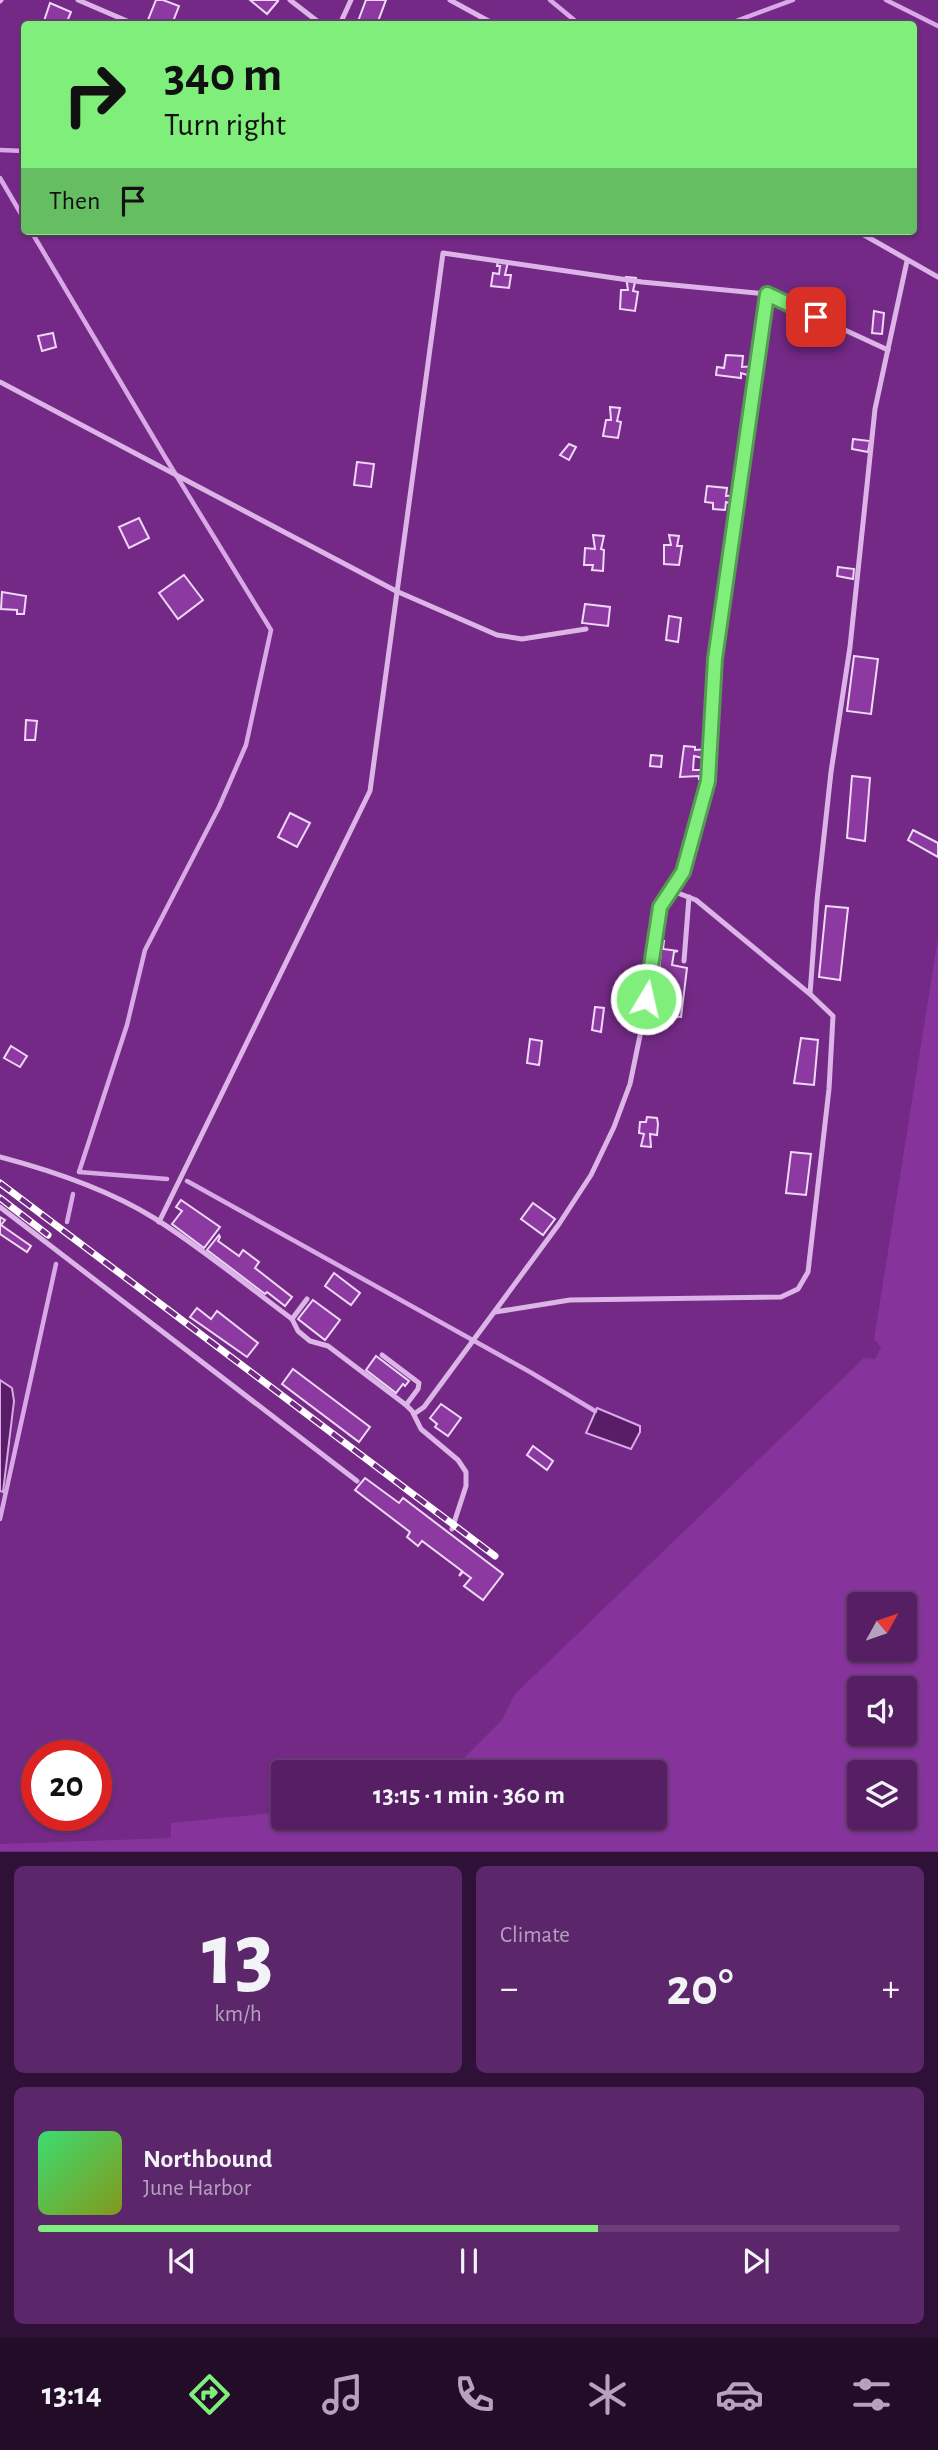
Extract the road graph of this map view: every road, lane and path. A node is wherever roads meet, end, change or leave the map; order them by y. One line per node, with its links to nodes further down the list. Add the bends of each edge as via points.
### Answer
1 (78, 0): 5 (lane)
2 (290, 0): 6 (lane)
3 (351, 0): 7 (lane)
4 (450, 0): 8 (lane)
5 (127, 21)
6 (317, 21)
7 (341, 21)
8 (488, 21)
9 (864, 235): 10 (lane)
10 (908, 261): 11 (lane); 13 (lane)
11 (938, 277)
12 (767, 294): 13 (lane); 15 (lane, via 642,282 443,253); 17 (lane, via 715,659 708,781 683,872)
13 (888, 350): 20 (lane, via 875,409 850,647 831,772)
14 (0, 382): 15 (lane)
15 (396, 591): 16 (lane, via 510,639); 23 (lane, via 367,800)
16 (586, 629)
17 (670, 890): 18 (lane); 25 (lane, via 660,907 630,1084 614,1128 591,1175)
18 (689, 897): 19 (lane); 20 (lane)
19 (684, 961)
20 (810, 994): 25 (lane, via 833,1016 808,1272 798,1289 781,1297 570,1300)
21 (0, 1157): 23 (lane, via 113,1197)
22 (0, 1207): 30 (lane)
23 (159, 1222): 26 (lane)
24 (307, 1299): 26 (lane)
25 (495, 1312): 29 (lane)
26 (292, 1319): 28 (lane, via 310,1341 328,1346)
27 (382, 1354): 28 (lane, via 419,1383)
28 (406, 1405): 29 (lane)
29 (414, 1414): 31 (lane, via 421,1429 466,1472)
30 (357, 1481)
31 (452, 1529)

